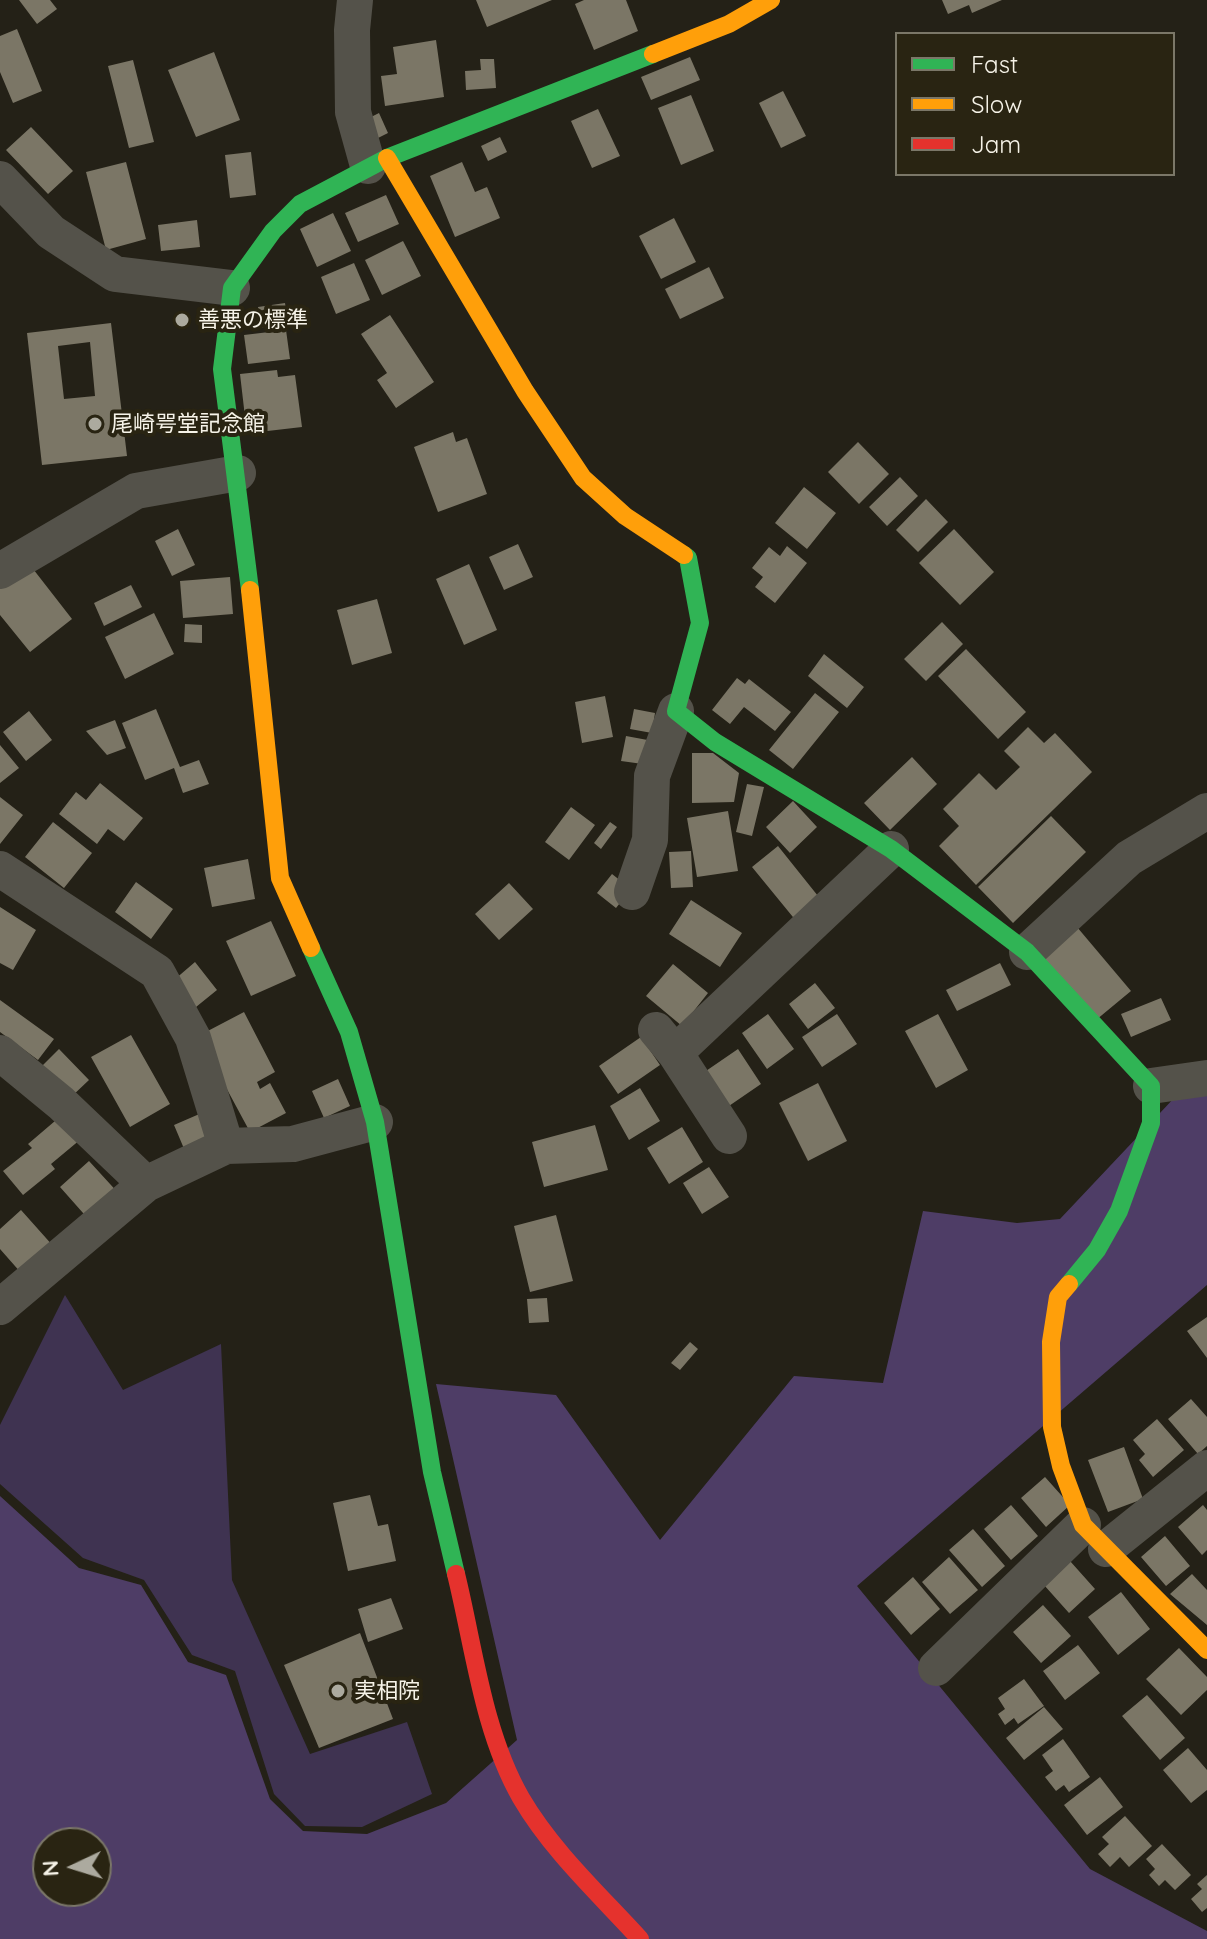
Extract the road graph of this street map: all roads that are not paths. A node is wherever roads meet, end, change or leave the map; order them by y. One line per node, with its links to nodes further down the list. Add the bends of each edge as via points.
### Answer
1 (355, 0): 3 (street, via 353,112)
2 (771, 0): 3 (street, via 729,24)
3 (378, 162): 5 (street, via 300,204); 8 (street, via 583,478 625,516 688,558 700,623)
4 (0, 179): 5 (street, via 51,232 115,274)
5 (232, 288): 6 (street, via 222,369)
6 (238, 473): 7 (street, via 136,491); 17 (street, via 280,878 349,1032)
7 (0, 571)
8 (676, 711): 10 (street, via 715,742); 12 (street, via 652,776 650,840)
9 (1207, 811): 13 (street, via 1129,858)
10 (891, 849): 13 (street); 18 (street, via 666,1042)
11 (0, 869): 19 (street, via 157,972 193,1038)
12 (632, 892)
13 (1027, 952): 16 (street)
14 (0, 1053): 20 (street)
15 (1207, 1078): 16 (street)
16 (1151, 1086): 23 (street, via 1151,1123 1119,1211 1097,1250 1058,1297 1051,1342 1052,1427 1061,1466)
17 (375, 1122): 19 (street, via 293,1144); 26 (street, via 432,1472 503,1758 521,1797 553,1841)
18 (729, 1136)
19 (226, 1146): 20 (street)
20 (146, 1184): 21 (street)
21 (0, 1307)
22 (1207, 1468): 23 (street)
23 (1095, 1537): 24 (street); 25 (street)
24 (1207, 1650)
25 (936, 1668)
26 (640, 1939)

